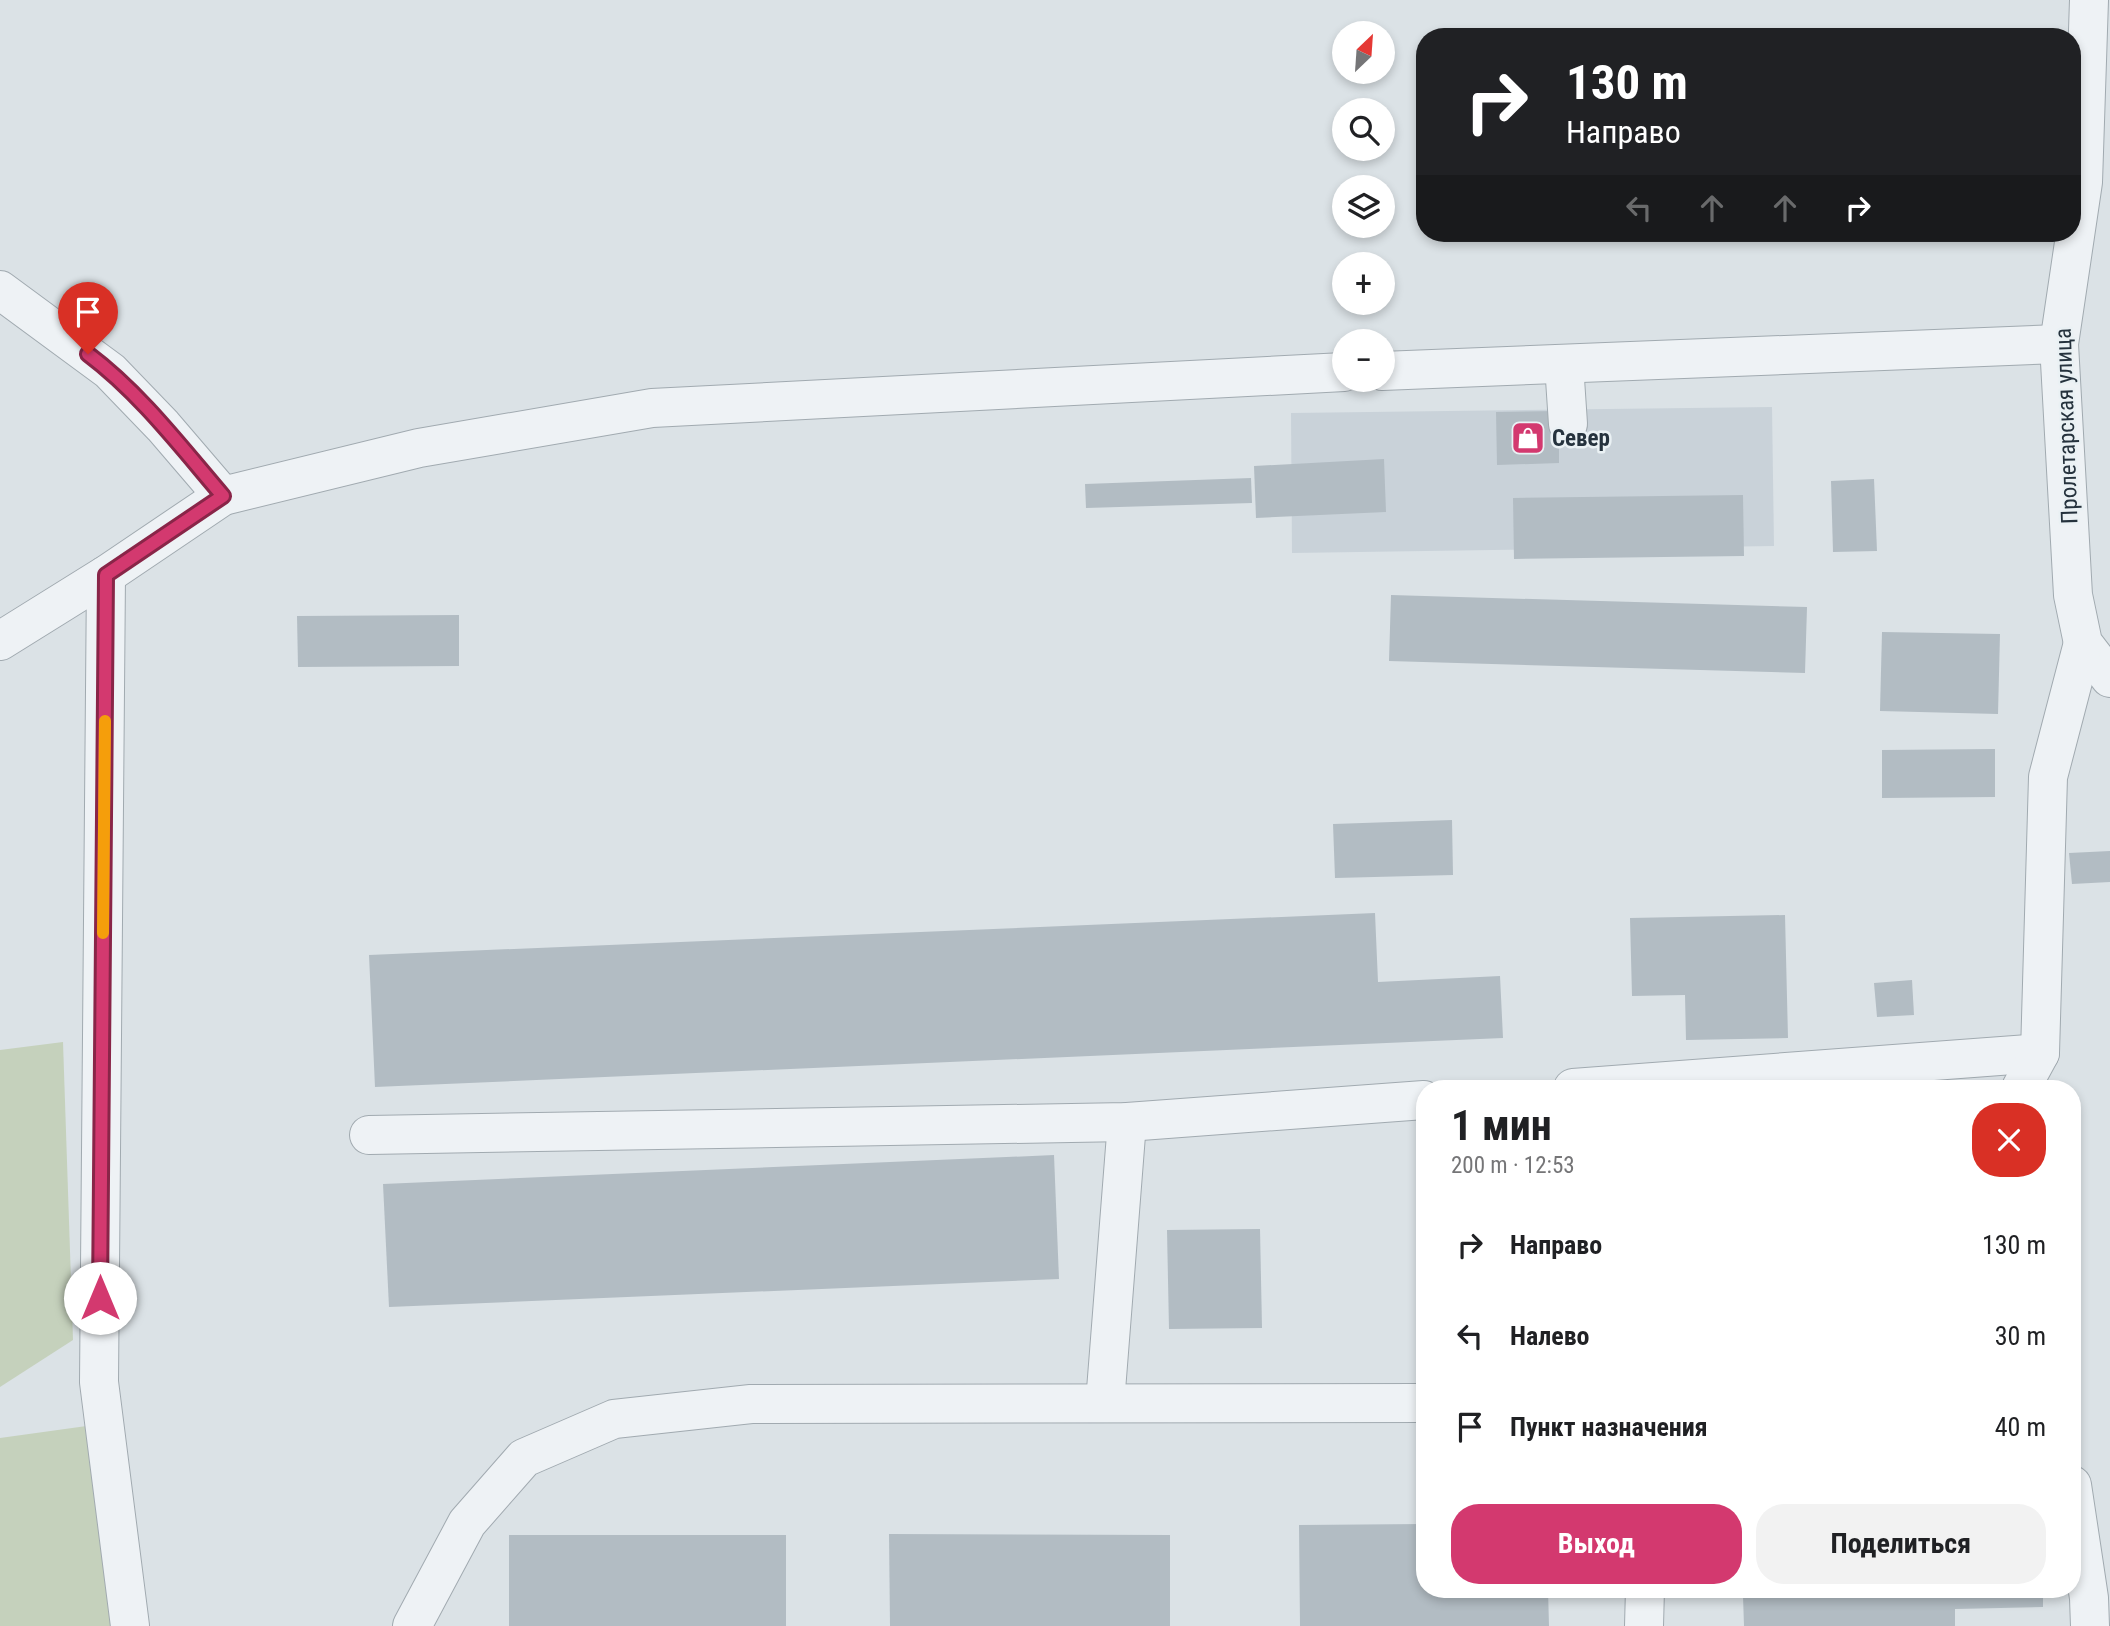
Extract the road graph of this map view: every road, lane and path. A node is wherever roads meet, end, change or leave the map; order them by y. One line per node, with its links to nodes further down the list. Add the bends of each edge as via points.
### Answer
1 (2089, 0): 2 (street, Пролетарская улица)
2 (2096, 181): 4 (street, Пролетарская улица)
3 (0, 290): 9 (street, via 110,371)
4 (2059, 344): 5 (street); 12 (street, Пролетарская улица, via 2073,595)
5 (1564, 364): 6 (street); 8 (street)
6 (1395, 370)
7 (1332, 373): 9 (street, via 652,408 419,449)
8 (1568, 424)
9 (223, 496): 10 (street)
10 (106, 575): 11 (street); 24 (street, via 99,1382)
11 (0, 641)
12 (2083, 643): 13 (street); 14 (street, via 2048,777)
13 (2110, 678)
14 (2040, 1054): 15 (street); 16 (street)
15 (1683, 1080)
16 (2025, 1080)
17 (1416, 1101): 18 (street)
18 (1127, 1122): 19 (street); 20 (street)
19 (369, 1135)
20 (1105, 1403): 21 (street); 25 (street, via 751,1404 614,1419 524,1458 467,1523)
21 (1416, 1403)
22 (2081, 1545): 27 (street)
23 (1645, 1598): 26 (street)
24 (130, 1626)
25 (412, 1626)
26 (1644, 1626)
27 (2090, 1626)

